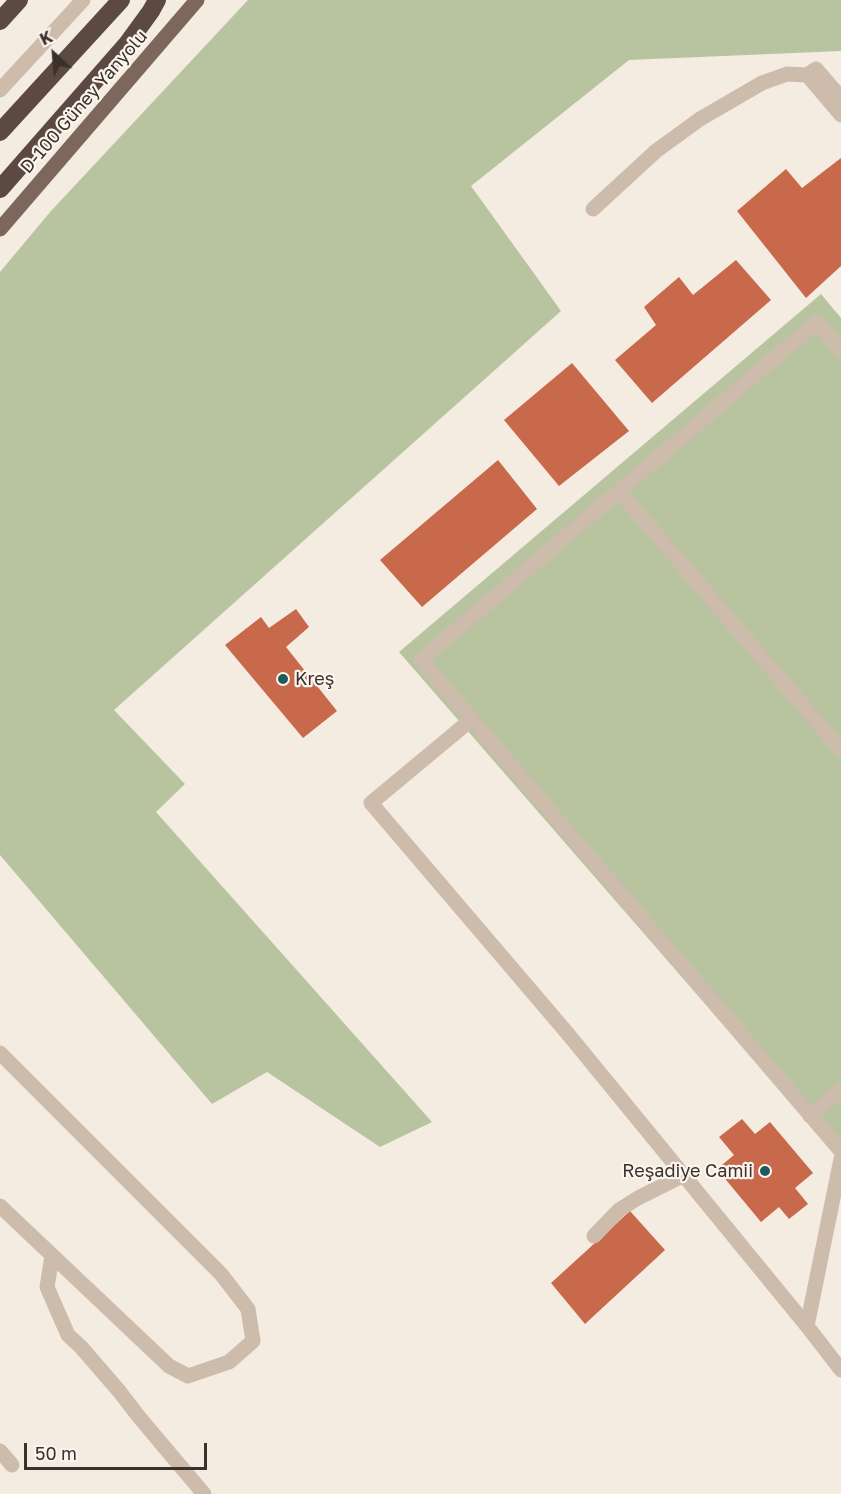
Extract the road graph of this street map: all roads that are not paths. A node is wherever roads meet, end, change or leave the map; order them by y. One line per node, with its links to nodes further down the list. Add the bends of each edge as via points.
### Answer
1 (19, 0): 6 (highway)
2 (82, 0): 8 (street)
3 (121, 0): 11 (highway)
4 (157, 0): 12 (highway, via 127,44)
5 (196, 0): 14 (main road, D-100 Güney Yanyolu)
6 (0, 21)
7 (807, 75): 9 (street, via 816,69); 10 (street); 13 (street, via 787,74 762,83 700,119 656,151)
8 (0, 90)
9 (841, 98)
10 (841, 115)
11 (0, 132)
12 (0, 189)
13 (593, 209)
14 (0, 229)
15 (841, 351): 16 (street, via 817,322)
16 (619, 491): 17 (street, via 421,660); 18 (street)
17 (472, 719): 21 (street); 24 (street, via 371,803)
18 (841, 750)
19 (0, 1053): 27 (street, via 221,1274 248,1309 253,1341 229,1362 188,1376 169,1366)
20 (841, 1090): 21 (street)
21 (810, 1116): 22 (street)
22 (841, 1152)
23 (841, 1159): 28 (street)
24 (684, 1175): 26 (street, via 619,1210); 28 (street)
25 (0, 1206): 27 (street)
26 (594, 1236)
27 (52, 1256): 32 (street, via 47,1287 68,1335)
28 (807, 1326): 29 (street)
29 (841, 1370)
30 (0, 1451): 31 (street)
31 (12, 1464)
32 (204, 1494)

